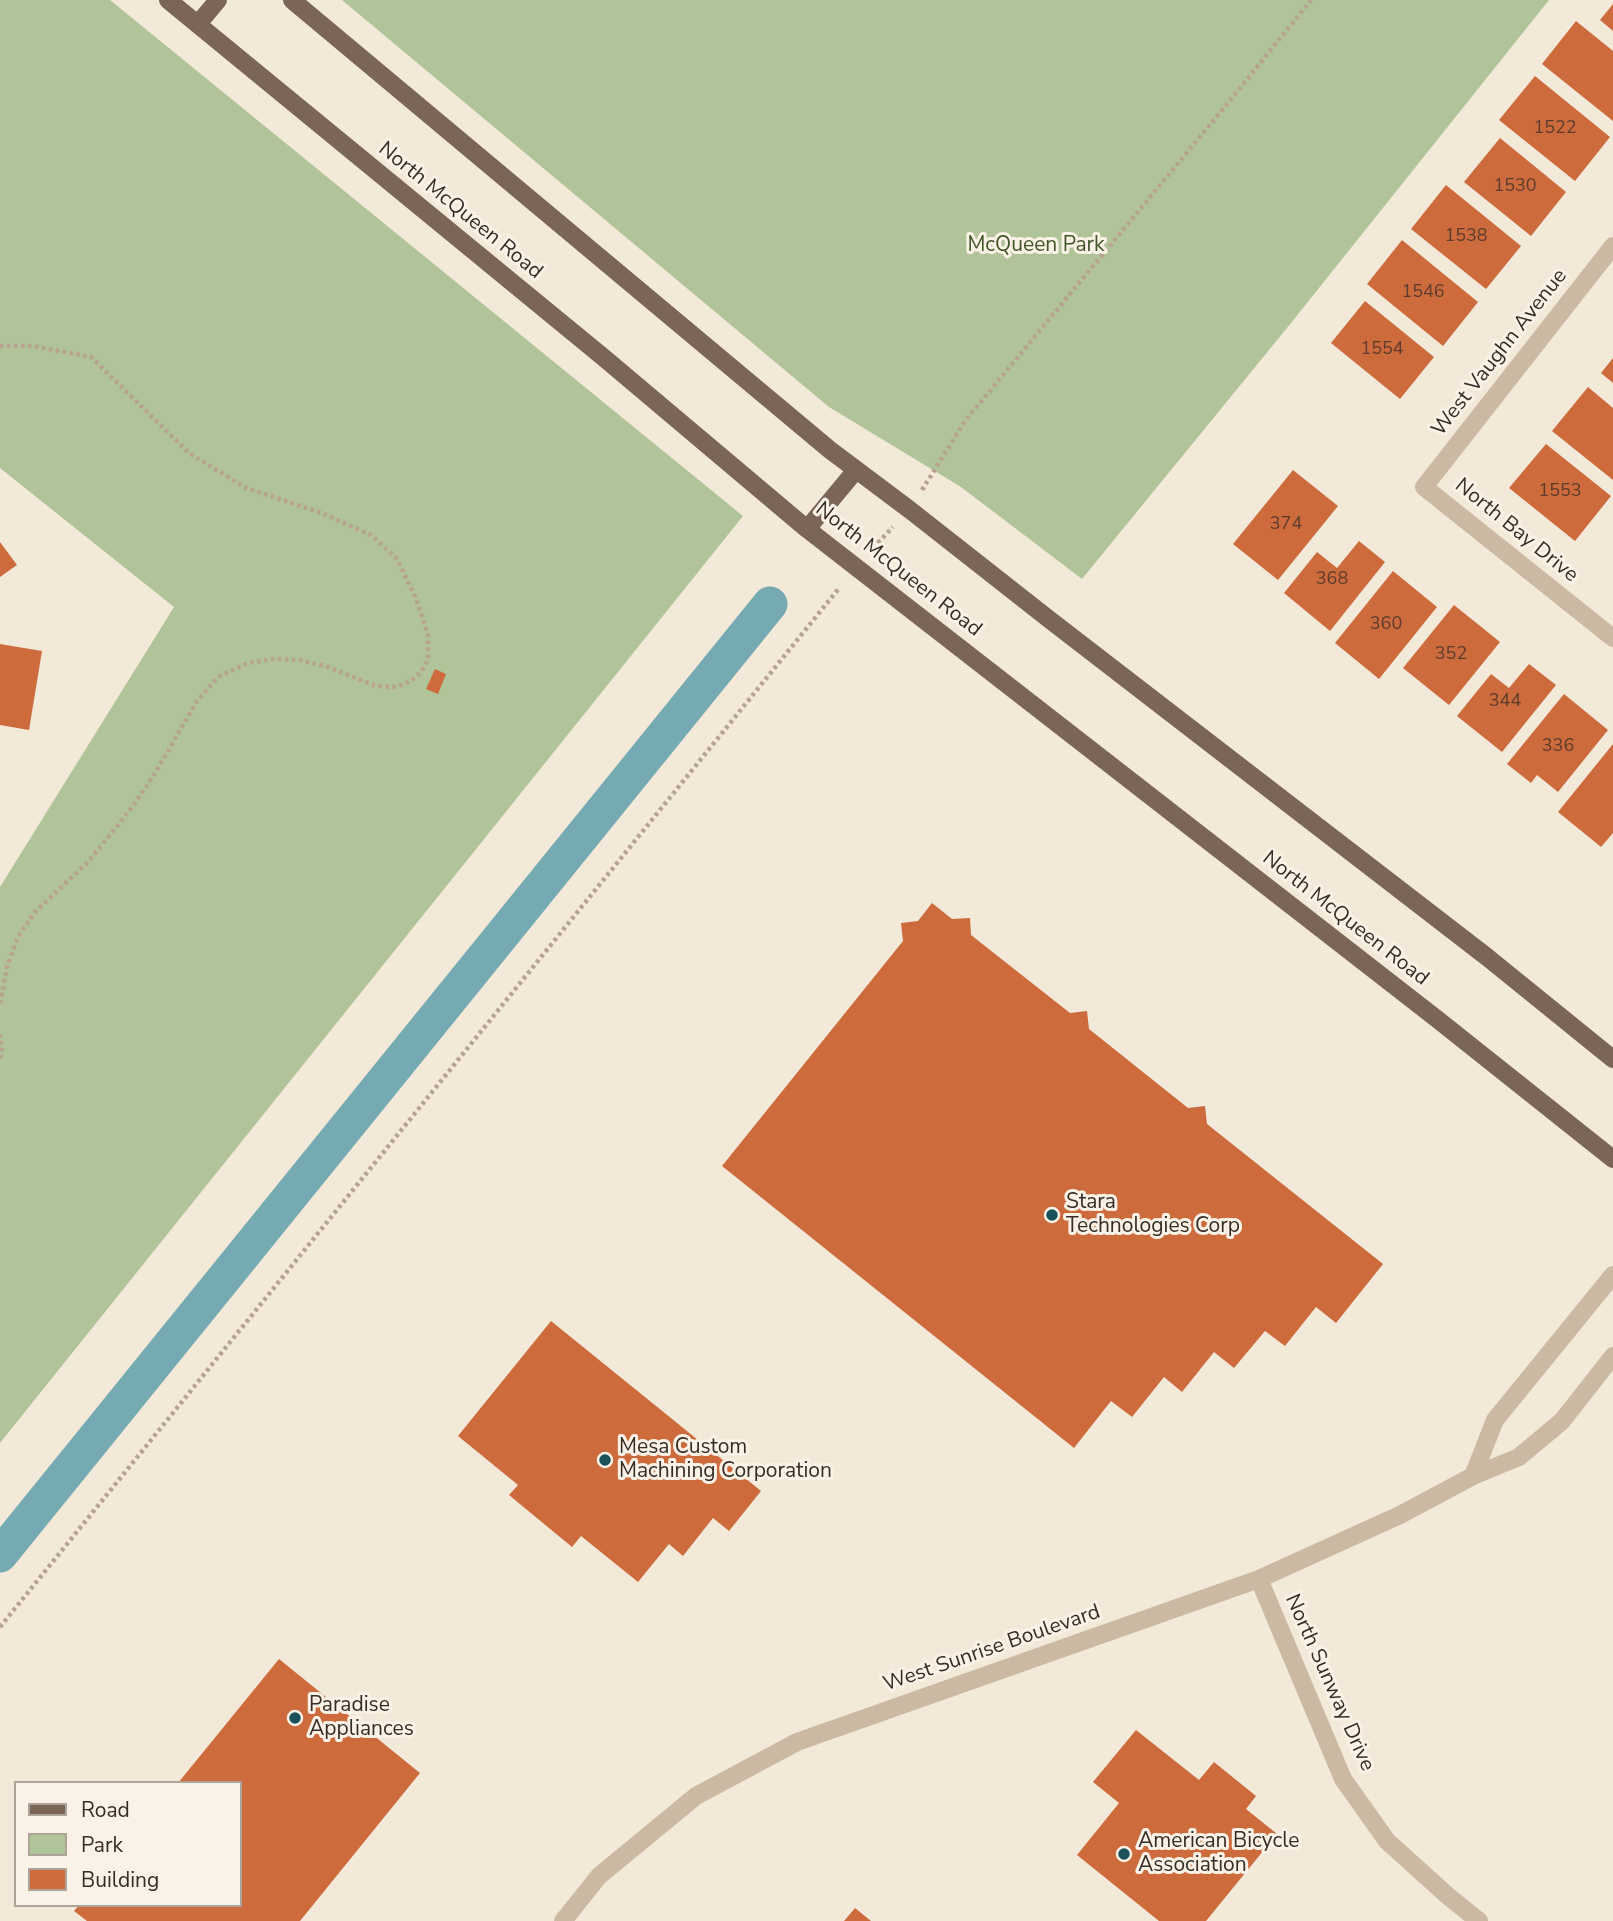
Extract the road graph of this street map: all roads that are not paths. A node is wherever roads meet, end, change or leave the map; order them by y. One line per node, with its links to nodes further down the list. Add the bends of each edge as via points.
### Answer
1 (168, 0): 4 (main road, North McQueen Road)
2 (218, 0): 4 (main road)
3 (292, 0): 6 (main road)
4 (198, 24): 8 (main road, North McQueen Road)
5 (1613, 246): 7 (street, West Vaughn Avenue)
6 (856, 470): 8 (main road); 10 (main road)
7 (1424, 487): 9 (street, North Bay Drive)
8 (807, 529): 11 (main road, North McQueen Road)
9 (1613, 638)
10 (1613, 1059)
11 (1613, 1159)
12 (1613, 1275): 14 (street, via 1495,1420)
13 (1613, 1356): 14 (street, West Sunrise Boulevard, via 1562,1421 1519,1457)
14 (1473, 1476): 15 (street, West Sunrise Boulevard)
15 (1258, 1579): 16 (street, West Sunrise Boulevard, via 797,1742 696,1796 599,1876); 17 (street, North Sunway Drive, via 1343,1779 1387,1841)
16 (563, 1921)
17 (1479, 1921)

